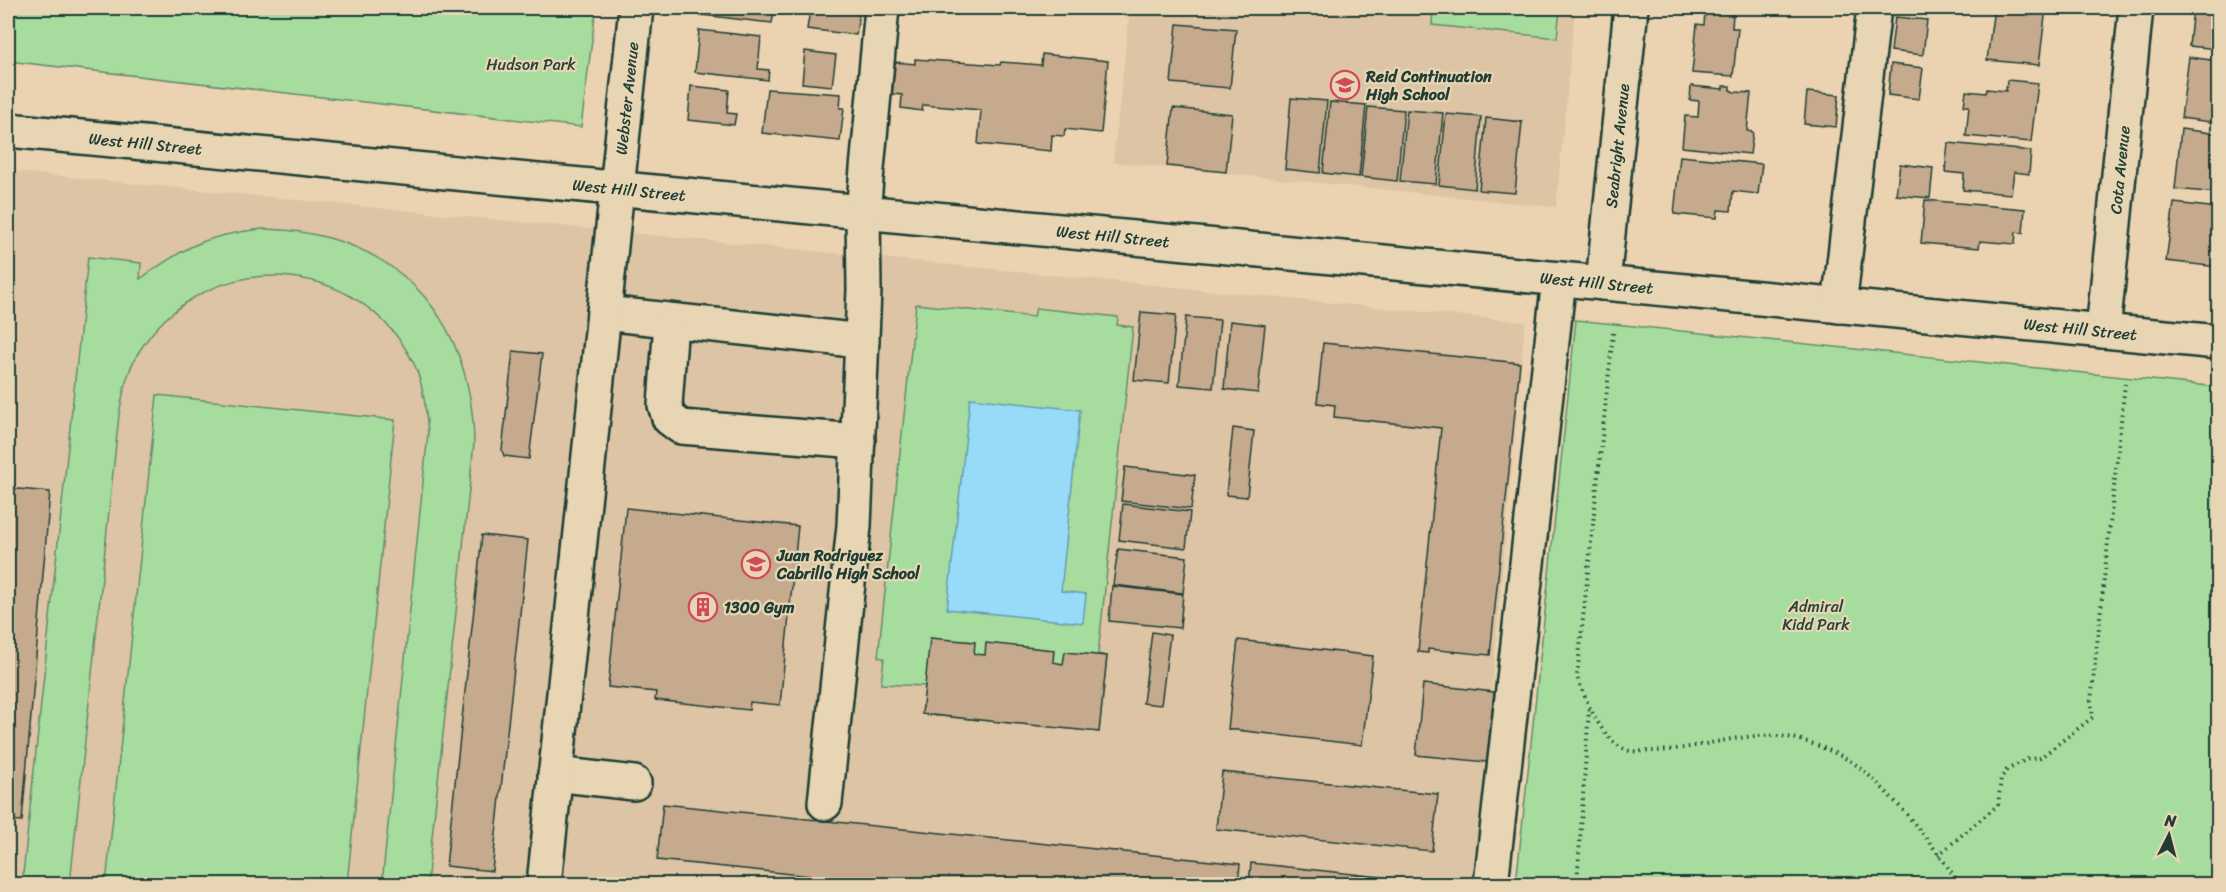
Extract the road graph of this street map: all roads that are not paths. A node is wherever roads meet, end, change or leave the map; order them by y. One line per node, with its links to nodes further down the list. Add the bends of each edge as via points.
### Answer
1 (636, 8): 7 (street, Webster Avenue)
2 (882, 8): 8 (street)
3 (1631, 8): 10 (street, Seabright Avenue)
4 (1875, 8): 11 (street)
5 (2136, 8): 14 (street, Cota Avenue)
6 (8, 130): 7 (street, West Hill Street)
7 (617, 188): 8 (street, West Hill Street); 12 (street, Webster Avenue)
8 (863, 212): 9 (street, West Hill Street); 15 (street)
9 (1559, 279): 10 (street, West Hill Street); 22 (street)
10 (1603, 283): 11 (street, West Hill Street)
11 (1839, 306): 14 (street, West Hill Street)
12 (604, 314): 13 (street); 18 (street, Webster Avenue)
13 (671, 322): 15 (street); 17 (street, via 665,405 669,418 681,428)
14 (2103, 331): 16 (street, West Hill Street)
15 (862, 340): 17 (street)
16 (2218, 342)
17 (858, 441): 20 (street, via 854,526)
18 (555, 774): 19 (street); 21 (street, Webster Avenue)
19 (634, 783)
20 (825, 803)
21 (544, 885)
22 (1491, 885)

